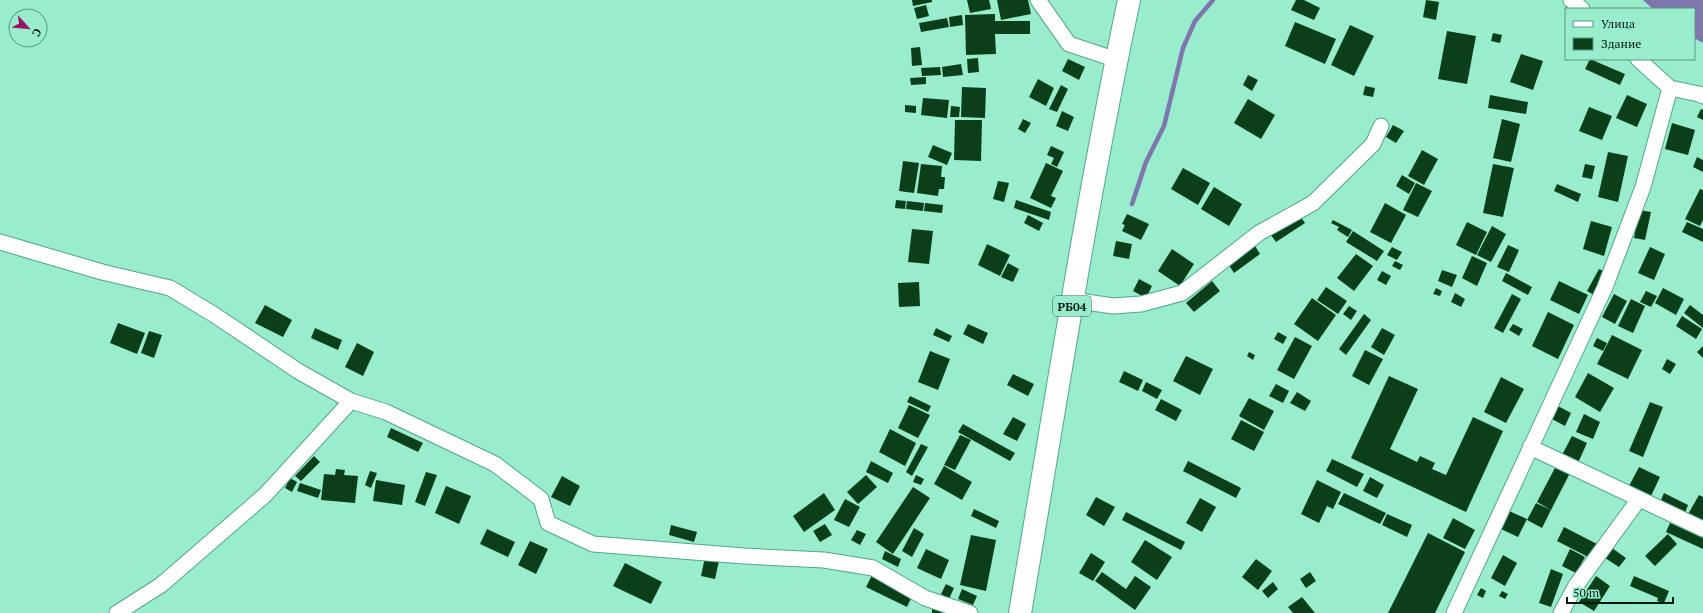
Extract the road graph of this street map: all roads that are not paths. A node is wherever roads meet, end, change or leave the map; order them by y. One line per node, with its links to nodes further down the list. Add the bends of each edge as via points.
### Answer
1 (1038, 0): 5 (street, via 1069,44)
2 (1129, 0): 5 (main road, РБ04)
3 (1572, 0): 4 (street)
4 (1581, 8)
5 (1117, 60): 11 (main road, РБ04)
6 (1639, 60): 7 (street)
7 (1670, 88): 8 (street); 13 (street, via 1643,187 1605,287)
8 (1703, 96)
9 (1381, 126): 11 (street, via 1373,144 1313,203 1259,233 1182,293 1140,304 1113,306)
10 (0, 242): 12 (street, via 102,272 170,288 298,371)
11 (1073, 300): 18 (main road, РБ04)
12 (351, 401): 16 (street, via 265,495 161,585); 17 (street, via 386,412 495,464 541,499 548,524 593,544 824,560 873,568 925,598)
13 (1530, 447): 14 (street); 19 (street)
14 (1639, 499): 15 (street); 20 (street, via 1575,587)
15 (1703, 529)
16 (117, 613)
17 (970, 613)
18 (1020, 613)
19 (1454, 613)
20 (1561, 613)

